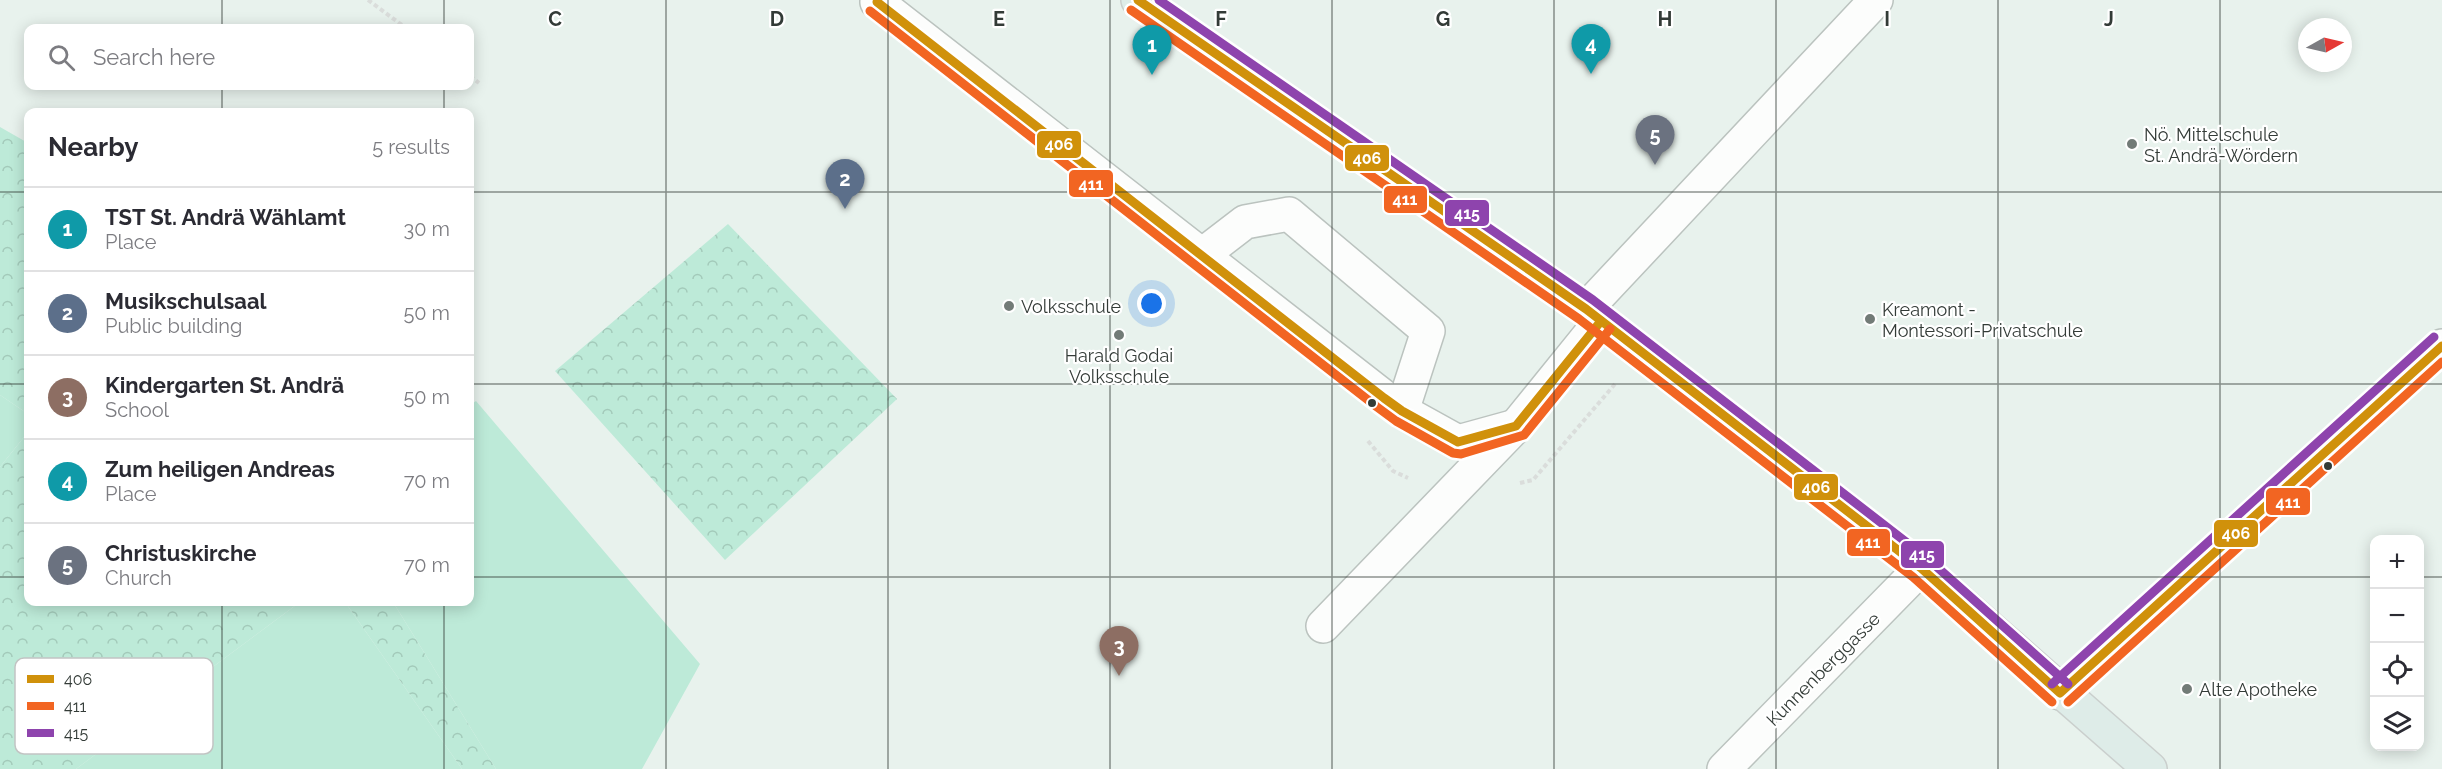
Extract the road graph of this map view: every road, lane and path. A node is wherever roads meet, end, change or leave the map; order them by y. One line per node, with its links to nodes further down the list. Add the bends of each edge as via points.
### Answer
1 (368, 0): 5 (path)
2 (879, 0): 8 (street)
3 (1138, 0): 9 (main road)
4 (1876, 0): 9 (street)
5 (401, 24)
6 (474, 79): 7 (path)
7 (479, 83)
8 (1202, 255): 11 (street); 11 (street, via 1245,222 1289,214 1428,331)
9 (1594, 315): 12 (street); 13 (main road)
10 (2442, 346): 15 (street)
11 (1402, 411): 12 (street, via 1458,442)
12 (1516, 426): 14 (street)
13 (1921, 568): 15 (main road); 16 (street, Kunnenberggasse)
14 (1323, 626)
15 (2060, 693): 17 (main road)
16 (1724, 769)
17 (2150, 769)

